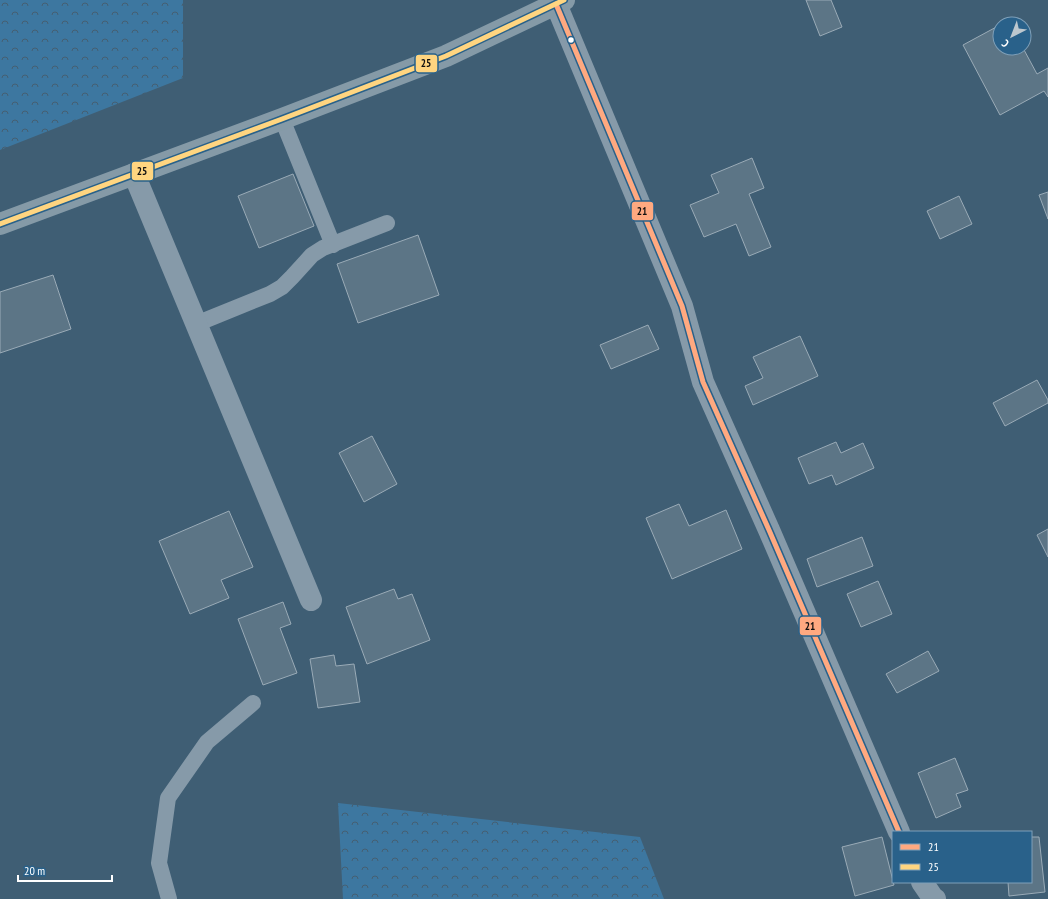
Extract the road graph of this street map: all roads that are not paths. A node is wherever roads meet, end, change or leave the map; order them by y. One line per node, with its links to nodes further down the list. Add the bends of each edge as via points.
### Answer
1 (560, 2): 2 (main road, via 446,56); 10 (street, via 682,306 703,382)
2 (282, 119): 3 (main road); 6 (lane)
3 (134, 174): 5 (main road); 7 (street)
4 (387, 223): 6 (lane)
5 (0, 224)
6 (333, 245): 7 (lane, via 312,255 282,287 270,294)
7 (196, 324): 8 (street)
8 (311, 600)
9 (253, 703): 12 (lane, via 207,742 168,798 159,862)
10 (899, 831)
11 (923, 883): 13 (street)
12 (170, 899)
13 (935, 899)

